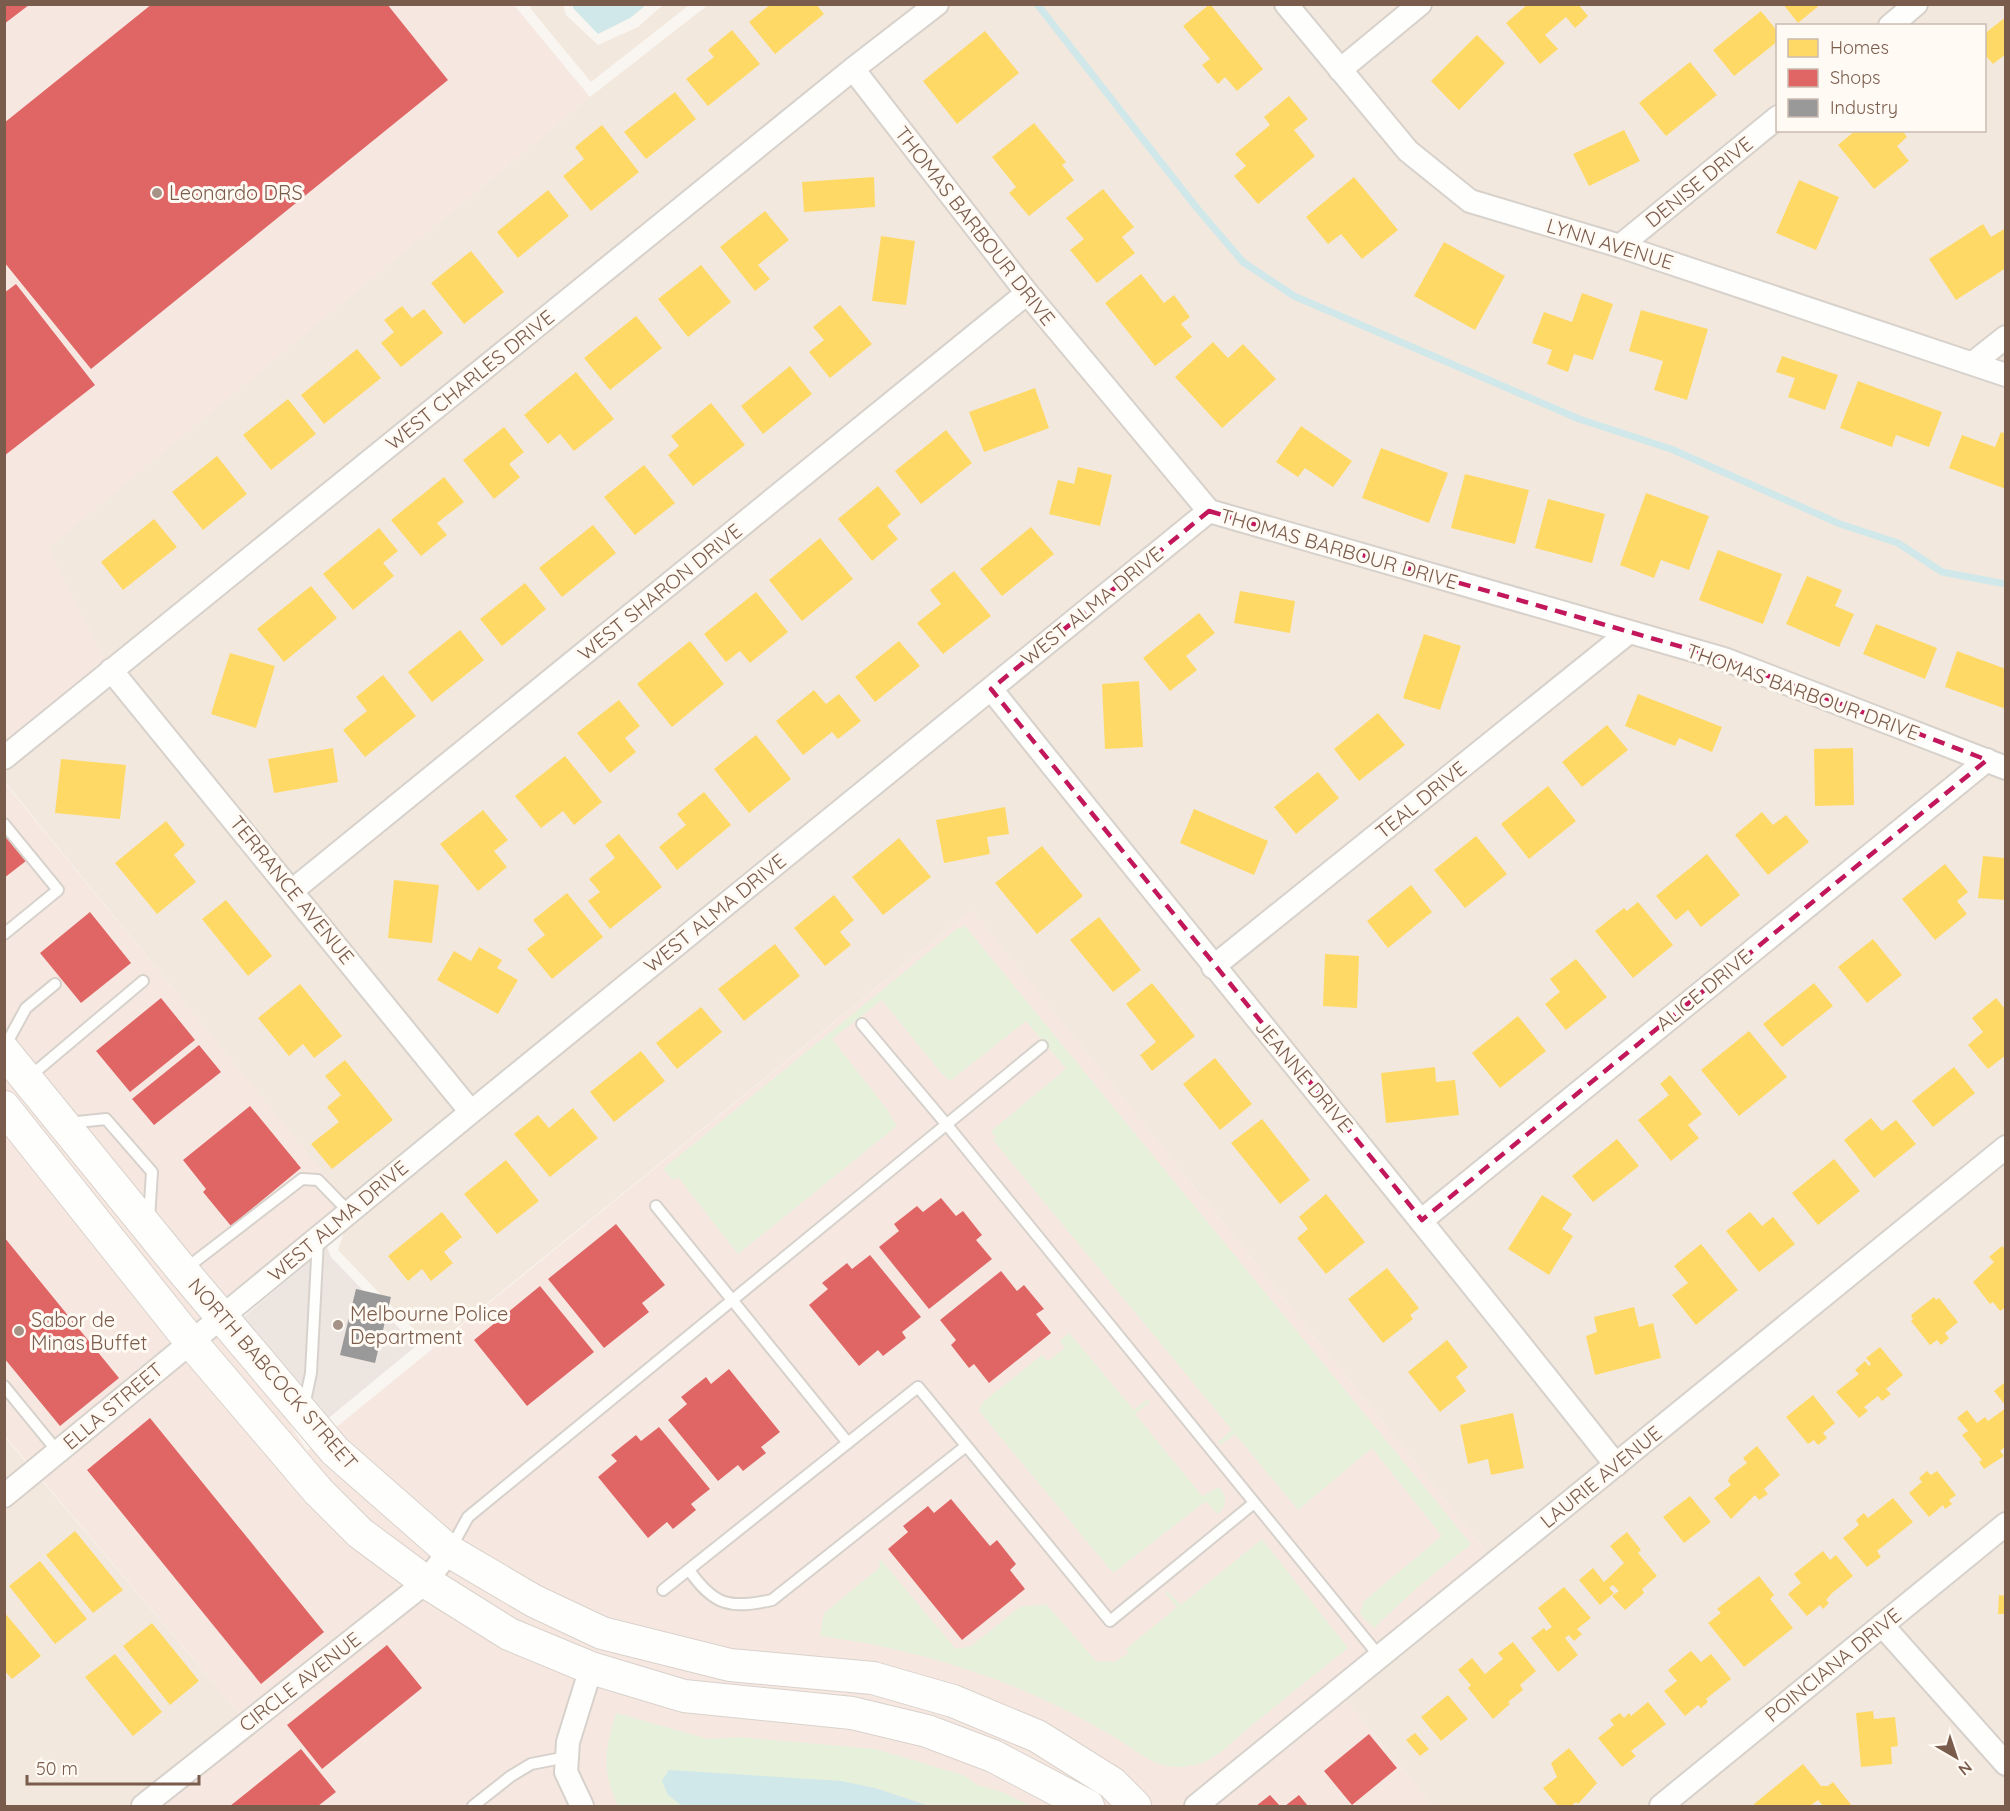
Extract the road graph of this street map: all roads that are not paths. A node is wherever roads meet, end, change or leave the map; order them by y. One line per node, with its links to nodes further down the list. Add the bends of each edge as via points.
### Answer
1 (937, 4): 6 (street, WEST CHARLES DRIVE)
2 (1286, 4): 7 (street, LYNN AVENUE)
3 (1420, 4): 7 (street)
4 (1916, 4): 5 (street)
5 (1892, 24)
6 (853, 69): 10 (street, THOMAS BARBOUR DRIVE); 16 (street, WEST CHARLES DRIVE)
7 (1340, 70): 9 (street, LYNN AVENUE, via 1408,151 1470,201)
8 (1776, 119): 9 (street, DENISE DRIVE)
9 (1620, 246): 12 (street, LYNN AVENUE)
10 (1027, 293): 14 (street, THOMAS BARBOUR DRIVE); 21 (street, WEST SHARON DRIVE)
11 (2006, 337): 12 (street)
12 (1973, 363): 13 (street, LYNN AVENUE)
13 (2006, 375)
14 (1209, 511): 15 (street, THOMAS BARBOUR DRIVE); 17 (street, WEST ALMA DRIVE)
15 (1629, 632): 19 (street, THOMAS BARBOUR DRIVE, via 1724,658); 23 (street, TEAL DRIVE)
16 (111, 670): 18 (street, WEST CHARLES DRIVE); 21 (street, TERRANCE AVENUE)
17 (991, 689): 23 (street, JEANNE DRIVE); 31 (street, WEST ALMA DRIVE)
18 (4, 758)
19 (1996, 764): 36 (street, ALICE DRIVE)
20 (4, 824): 22 (lane, via 58,890)
21 (293, 890): 31 (street, TERRANCE AVENUE)
22 (4, 934)
23 (1213, 967): 36 (street, JEANNE DRIVE)
24 (143, 981): 29 (lane)
25 (55, 984): 28 (lane, via 26,1008)
26 (862, 1024): 32 (lane)
27 (1042, 1047): 32 (lane)
28 (4, 1050): 29 (main road, NORTH BABCOCK STREET)
29 (27, 1079): 38 (main road, NORTH BABCOCK STREET)
30 (4, 1107): 41 (main road, NORTH BABCOCK STREET)
31 (471, 1112): 35 (street, WEST ALMA DRIVE)
32 (947, 1125): 39 (lane); 49 (lane)
33 (2006, 1148): 47 (street, LAURIE AVENUE)
34 (656, 1206): 39 (lane)
35 (349, 1212): 37 (street, WEST ALMA DRIVE); 38 (lane, via 318,1179 302,1179)
36 (1422, 1220): 47 (street, JEANNE DRIVE)
37 (318, 1237): 40 (street, WEST ALMA DRIVE); 43 (lane, via 311,1373)
38 (183, 1271): 40 (main road, NORTH BABCOCK STREET)
39 (734, 1300): 44 (lane); 51 (lane, via 468,1517)
40 (222, 1317): 41 (street, ELLA STREET); 43 (main road, NORTH BABCOCK STREET)
41 (191, 1342): 46 (street, ELLA STREET); 53 (main road, NORTH BABCOCK STREET, via 318,1491 360,1533)
42 (4, 1386): 46 (lane)
43 (302, 1412): 51 (main road, NORTH BABCOCK STREET, via 335,1451)
44 (848, 1443): 45 (lane, via 918,1387); 52 (lane)
45 (966, 1446): 49 (lane, via 1110,1621); 52 (lane, via 772,1600 733,1605 705,1593)
46 (58, 1452): 48 (street, ELLA STREET)
47 (1616, 1465): 56 (street, LAURIE AVENUE)
48 (4, 1496)
49 (1254, 1503): 56 (lane)
50 (2006, 1524): 55 (street, POINCIANA DRIVE)
51 (449, 1551): 53 (street, CIRCLE AVENUE); 64 (main road, NORTH BABCOCK STREET, via 534,1601 602,1633 730,1665 873,1678 953,1701 1037,1736 1112,1783)
52 (689, 1570): 54 (lane)
53 (426, 1582): 57 (main road, NORTH BABCOCK STREET, via 509,1634); 61 (street, CIRCLE AVENUE)
54 (663, 1590)
55 (1882, 1625): 59 (street); 66 (street, POINCIANA DRIVE)
56 (1380, 1658): 65 (street, LAURIE AVENUE)
57 (591, 1668): 58 (street); 60 (main road, NORTH BABCOCK STREET, via 684,1696 852,1713 927,1731 993,1756)
58 (567, 1757): 62 (lane, via 531,1764); 63 (street, via 566,1772)
59 (2006, 1764)
60 (1080, 1804)
61 (144, 1806)
62 (472, 1806)
63 (582, 1806)
64 (1135, 1806)
65 (1196, 1806)
66 (1661, 1806)

